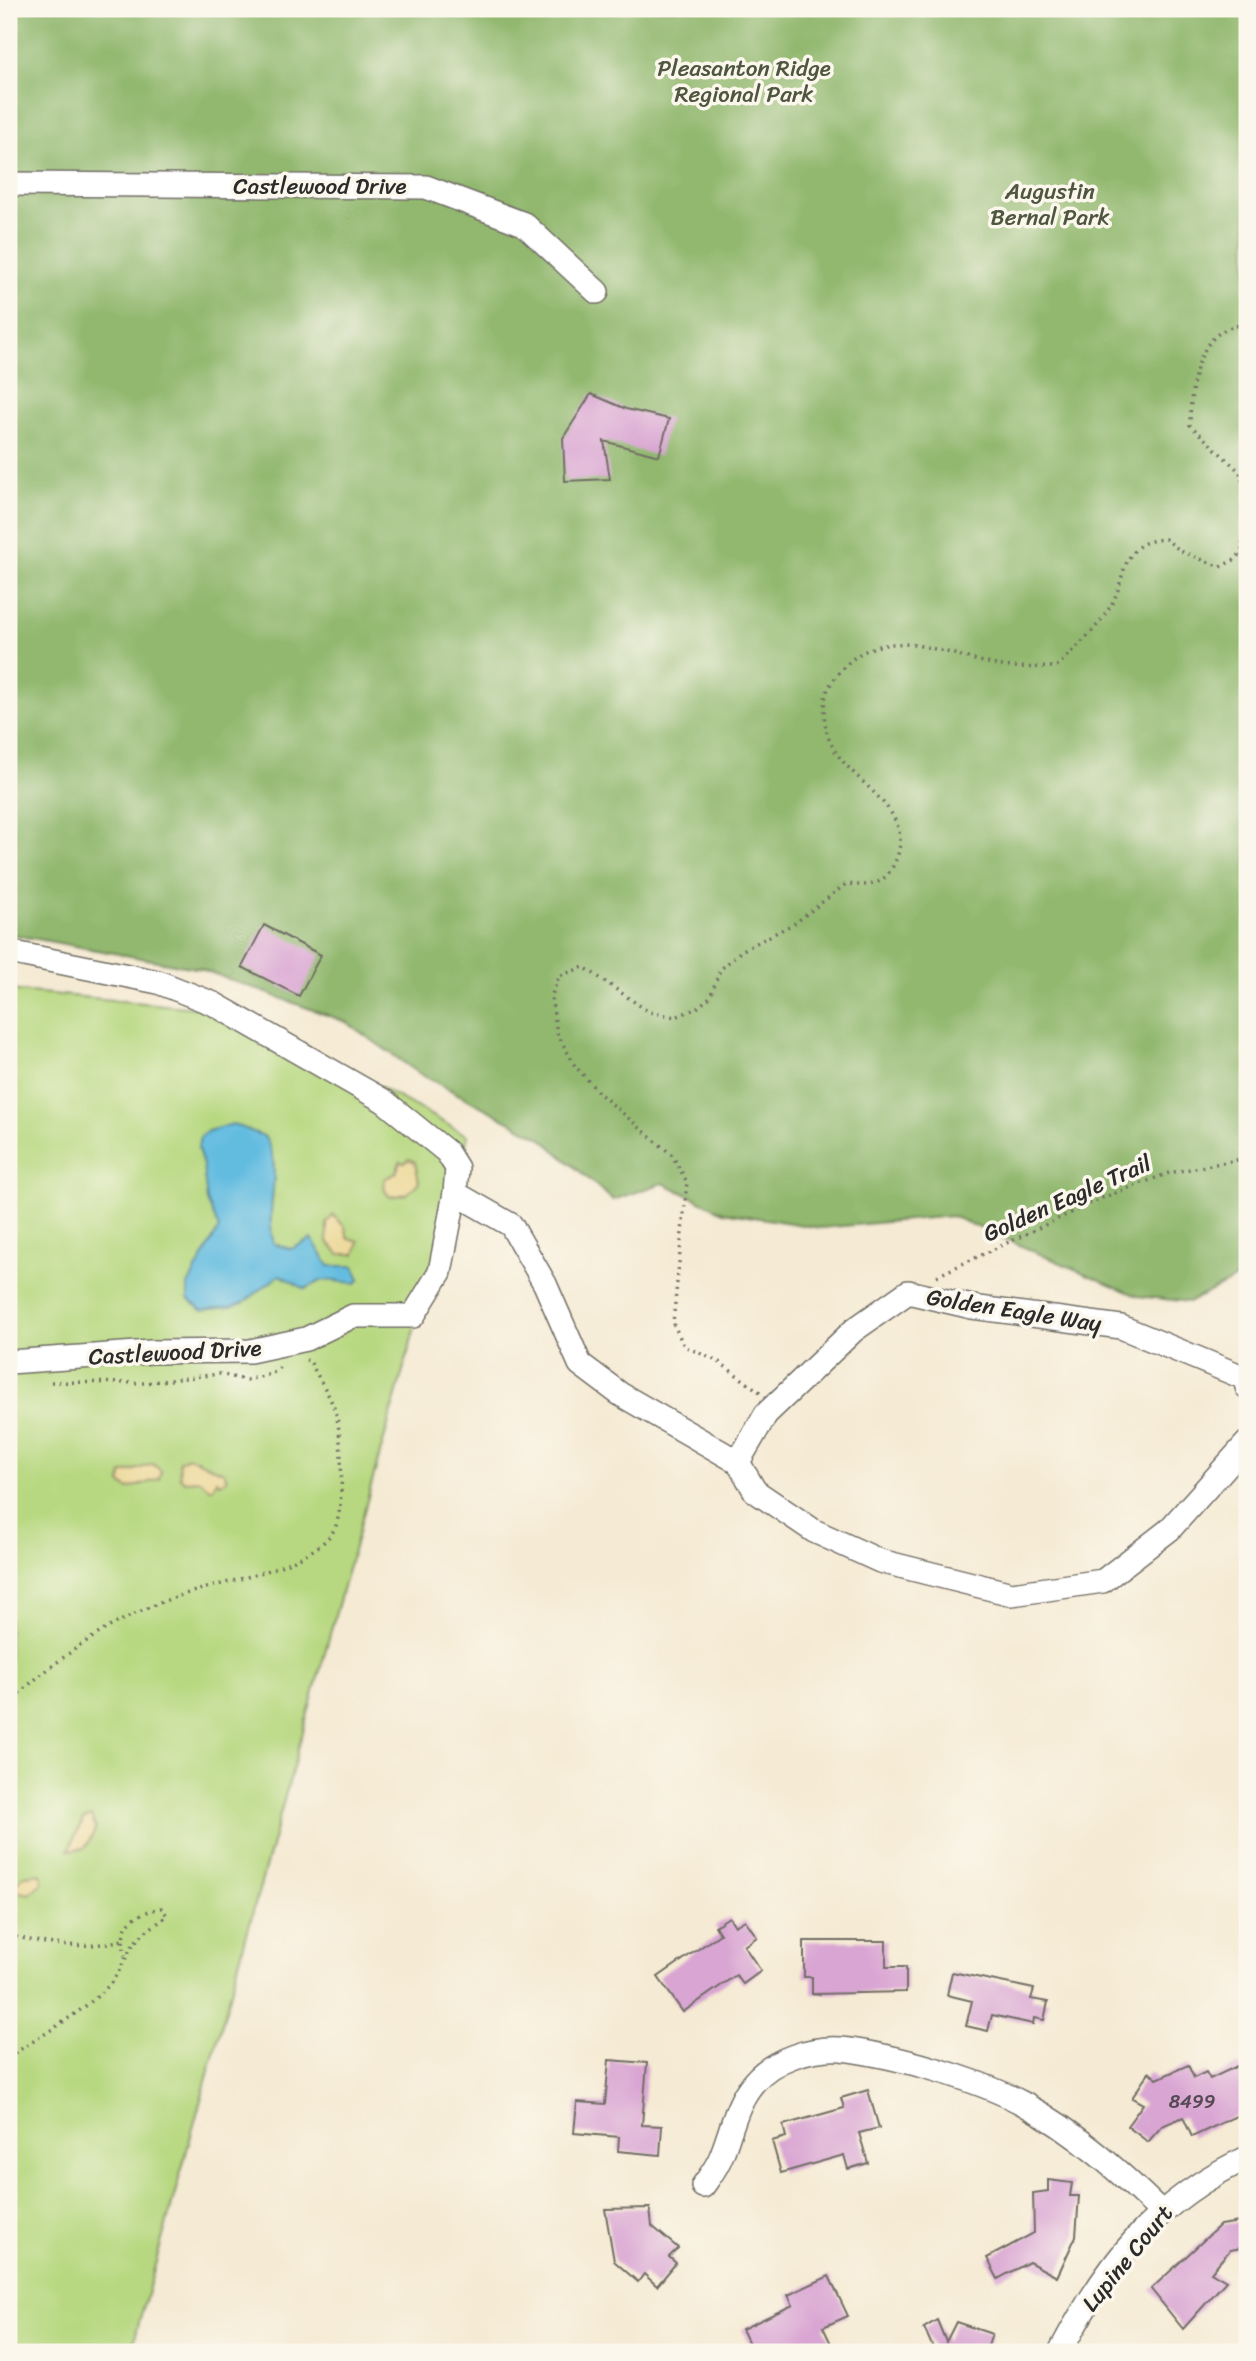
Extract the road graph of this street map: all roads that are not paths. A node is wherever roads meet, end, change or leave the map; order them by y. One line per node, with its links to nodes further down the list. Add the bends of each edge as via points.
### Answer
1 (9, 184): 2 (street, Castlewood Drive, via 426,187 524,224)
2 (597, 292)
3 (9, 952): 4 (street, Castlewood Drive, via 158,982 214,1004 394,1110 447,1152 457,1168)
4 (455, 1193): 5 (street, Castlewood Drive, via 440,1272 413,1316 353,1317 306,1339 250,1351 151,1352); 8 (street, via 511,1225 545,1284 580,1364 620,1394)
5 (9, 1362)
6 (1247, 1381): 8 (street, Golden Eagle Way, via 1121,1327 972,1307 908,1292 854,1330 766,1414)
7 (1247, 1443): 8 (street, via 1169,1530 1103,1581 1012,1594 880,1562 814,1531 754,1490)
8 (738, 1462)
9 (1247, 2158): 11 (street, Lupine Court, via 1175,2199)
10 (703, 2186): 11 (street, via 722,2157 734,2114 755,2081 782,2060 840,2049 932,2069 1024,2104 1126,2178)
11 (1161, 2213): 12 (street, Lupine Court, via 1090,2294)
12 (1060, 2352)

